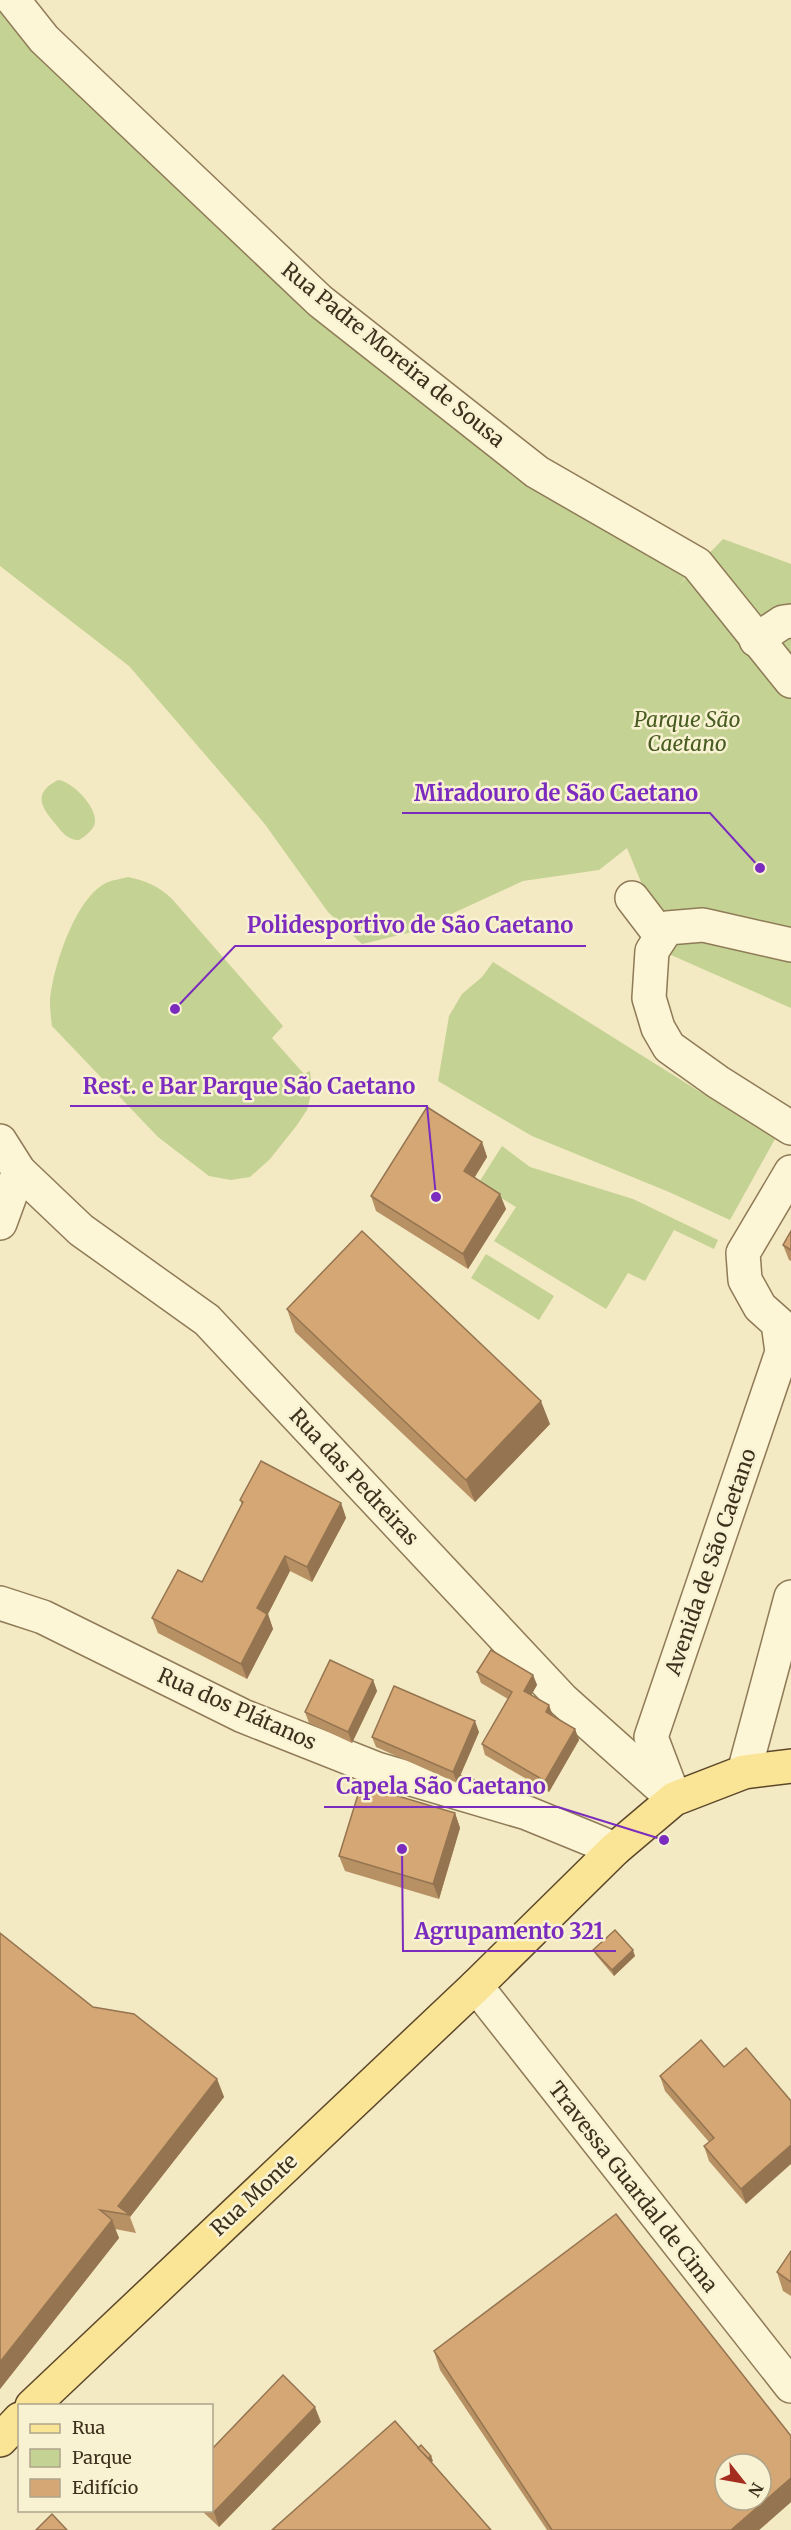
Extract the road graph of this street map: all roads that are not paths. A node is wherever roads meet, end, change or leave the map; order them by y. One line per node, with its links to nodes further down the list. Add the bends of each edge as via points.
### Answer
1 (13, 0): 3 (street, Rua Padre Moreira de Sousa, via 44,39 320,301 537,472 697,564)
2 (791, 621): 3 (street)
3 (756, 640): 4 (street, Rua Padre Moreira de Sousa)
4 (791, 681)
5 (632, 898): 6 (street)
6 (661, 936): 7 (street, via 667,928 703,925); 8 (street, via 652,951 649,998 658,1028 669,1047)
7 (791, 945)
8 (791, 1128)
9 (0, 1141): 10 (street, Rua das Pedreiras)
10 (19, 1172): 12 (street); 18 (street, Rua das Pedreiras, via 81,1230 207,1320 563,1700)
11 (791, 1172): 13 (street, Avenida de São Caetano, via 743,1253 745,1280 760,1307)
12 (0, 1222)
13 (785, 1326): 18 (street, Avenida de São Caetano, via 782,1352 651,1737)
14 (791, 1597): 17 (street)
15 (0, 1603): 19 (street, Rua dos Plátanos, via 43,1617 243,1716 377,1769 527,1813)
16 (791, 1766): 17 (main road)
17 (744, 1772): 18 (main road)
18 (674, 1799): 19 (main road, Rua Monte)
19 (615, 1849): 20 (main road, Rua Monte)
20 (476, 1986): 21 (street, Travessa Guardal de Cima); 22 (main road, Rua Monte)
21 (791, 2386)
22 (34, 2404)
23 (18, 2421): 24 (main road)
24 (0, 2440)

